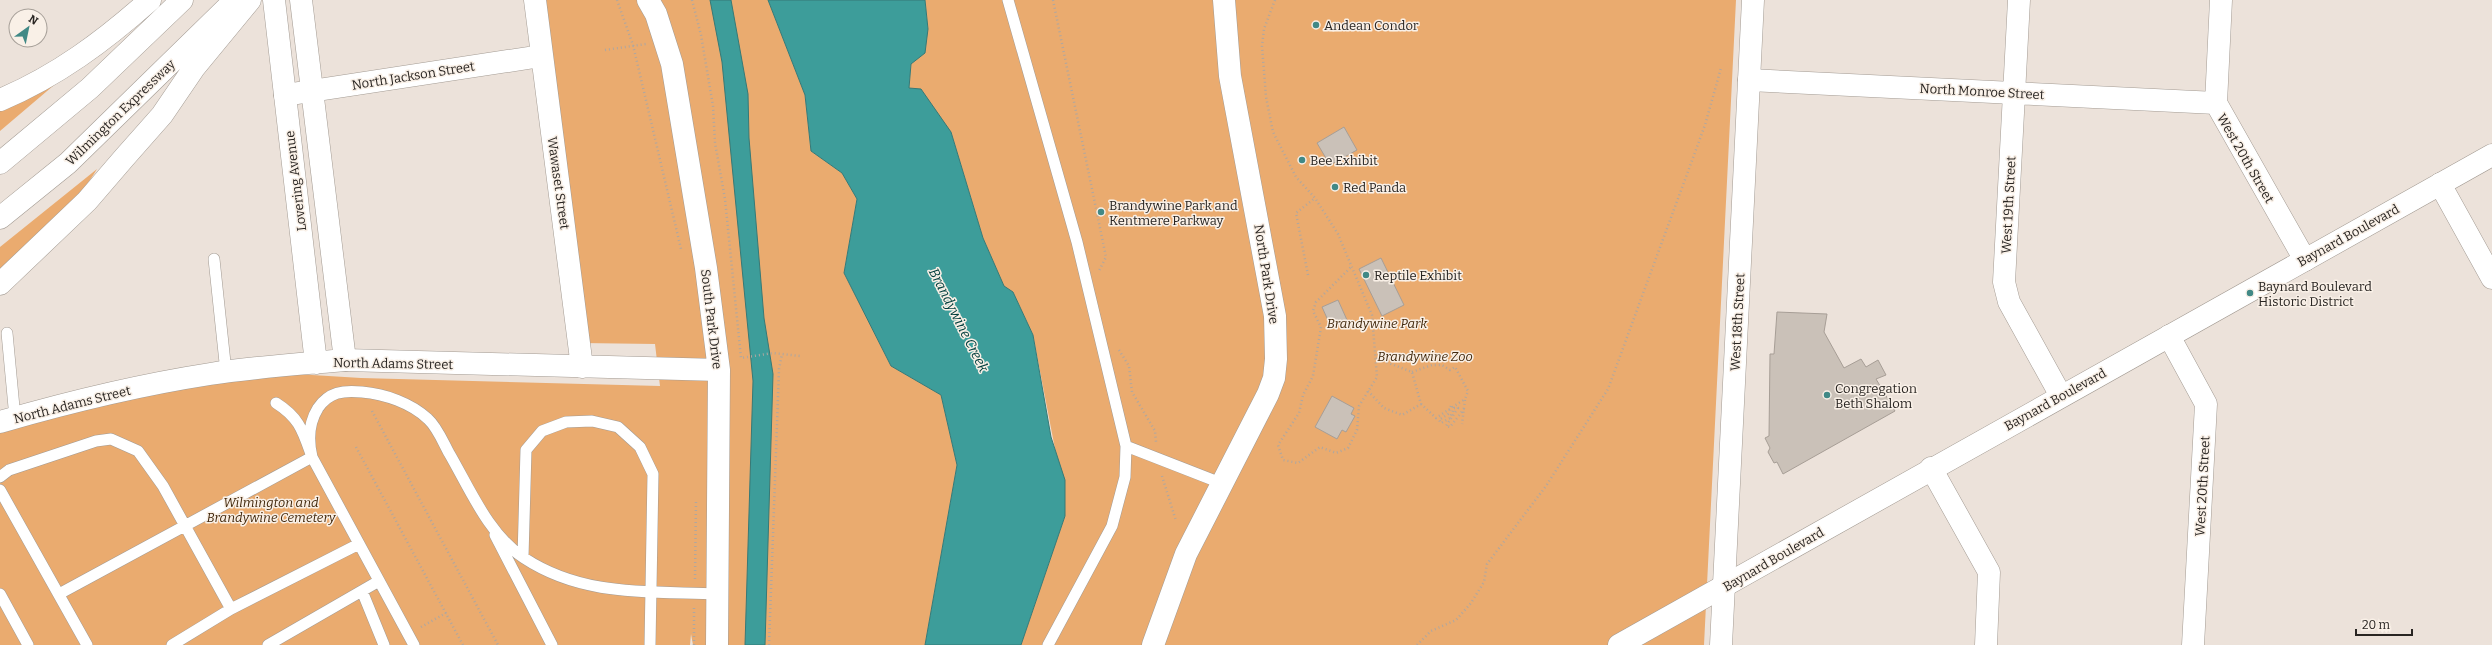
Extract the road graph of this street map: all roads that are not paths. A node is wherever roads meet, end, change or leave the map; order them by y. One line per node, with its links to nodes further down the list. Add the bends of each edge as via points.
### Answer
1 (150, 0): 18 (main road, via 107,38 74,61 48,77)
2 (182, 0): 21 (main road, via 90,88)
3 (274, 0): 17 (main road, Lovering Avenue)
4 (301, 0): 15 (main road)
5 (535, 0): 13 (main road, Wawaset Street)
6 (648, 0): 33 (main road, South Park Drive, via 656,14 672,64 706,268)
7 (1008, 0): 38 (lane, via 1077,242)
8 (1224, 0): 42 (main road, North Park Drive, via 1230,76 1273,303 1276,344 1274,378 1268,394)
9 (1753, 0): 14 (main road, West 18th Street)
10 (2019, 0): 16 (main road, West 19th Street)
11 (2221, 0): 19 (main road, West 20th Street)
12 (237, 6): 23 (main road, Wilmington Expressway, via 68,163); 27 (main road, via 162,115 87,201)
13 (541, 56): 15 (main road, North Jackson Street); 32 (main road, Wawaset Street)
14 (1749, 80): 16 (main road, North Monroe Street); 49 (main road, West 18th Street)
15 (313, 90): 17 (main road, North Jackson Street); 30 (main road)
16 (2014, 93): 19 (main road, North Monroe Street); 35 (main road, West 19th Street, via 2005,290 2009,302)
17 (285, 95): 31 (main road, Lovering Avenue)
18 (0, 100)
19 (2216, 103): 25 (main road, West 20th Street)
20 (2492, 155): 22 (main road, Baynard Boulevard)
21 (0, 163)
22 (2440, 184): 25 (main road, Baynard Boulevard); 26 (main road)
23 (0, 218)
24 (214, 259): 34 (lane)
25 (2305, 260): 29 (main road, Baynard Boulevard)
26 (2492, 278)
27 (0, 284)
28 (7, 333): 37 (lane)
29 (2169, 336): 35 (main road, Baynard Boulevard); 70 (main road, West 20th Street, via 2206,404)
30 (345, 360): 31 (main road, North Adams Street); 32 (main road, North Adams Street)
31 (316, 363): 34 (main road, North Adams Street)
32 (582, 367): 33 (main road, North Adams Street)
33 (719, 370): 54 (main road, South Park Drive)
34 (226, 372): 37 (main road, North Adams Street, via 104,394)
35 (2061, 396): 40 (main road, Baynard Boulevard)
36 (276, 403): 39 (lane, via 289,411 300,424)
37 (7, 420)
38 (1126, 446): 42 (lane); 65 (lane, via 1124,477 1112,526)
39 (312, 457): 44 (lane, via 309,446 311,420 327,396 346,390 374,393 404,403 429,420); 45 (lane); 46 (lane)
40 (1931, 468): 49 (main road, Baynard Boulevard); 69 (main road, via 1989,572)
41 (0, 477): 45 (lane, via 9,470 96,441 111,439 126,444 142,456 163,486)
42 (1221, 483): 66 (main road, North Park Drive, via 1186,554)
43 (0, 490): 53 (lane)
44 (484, 514): 47 (lane, via 498,535); 62 (lane)
45 (184, 526): 53 (lane); 55 (lane)
46 (359, 544): 48 (lane); 55 (lane)
47 (523, 557): 51 (lane, via 570,581 596,588); 51 (lane, via 526,450 542,431 566,422 592,421 618,427 640,447 653,474)
48 (379, 581): 50 (lane); 61 (lane)
49 (1724, 587): 67 (main road, Baynard Boulevard); 68 (main road, West 18th Street)
50 (362, 591): 59 (lane); 60 (lane)
51 (650, 591): 54 (lane); 63 (lane)
52 (0, 594): 56 (lane)
53 (59, 594): 57 (lane)
54 (717, 594): 64 (main road, South Park Drive)
55 (231, 609): 58 (lane)
56 (28, 645)
57 (87, 645)
58 (172, 645)
59 (268, 645)
60 (384, 645)
61 (414, 645)
62 (552, 645)
63 (650, 645)
64 (717, 645)
65 (1048, 645)
66 (1153, 645)
67 (1619, 645)
68 (1721, 645)
69 (1986, 645)
70 (2193, 645)

